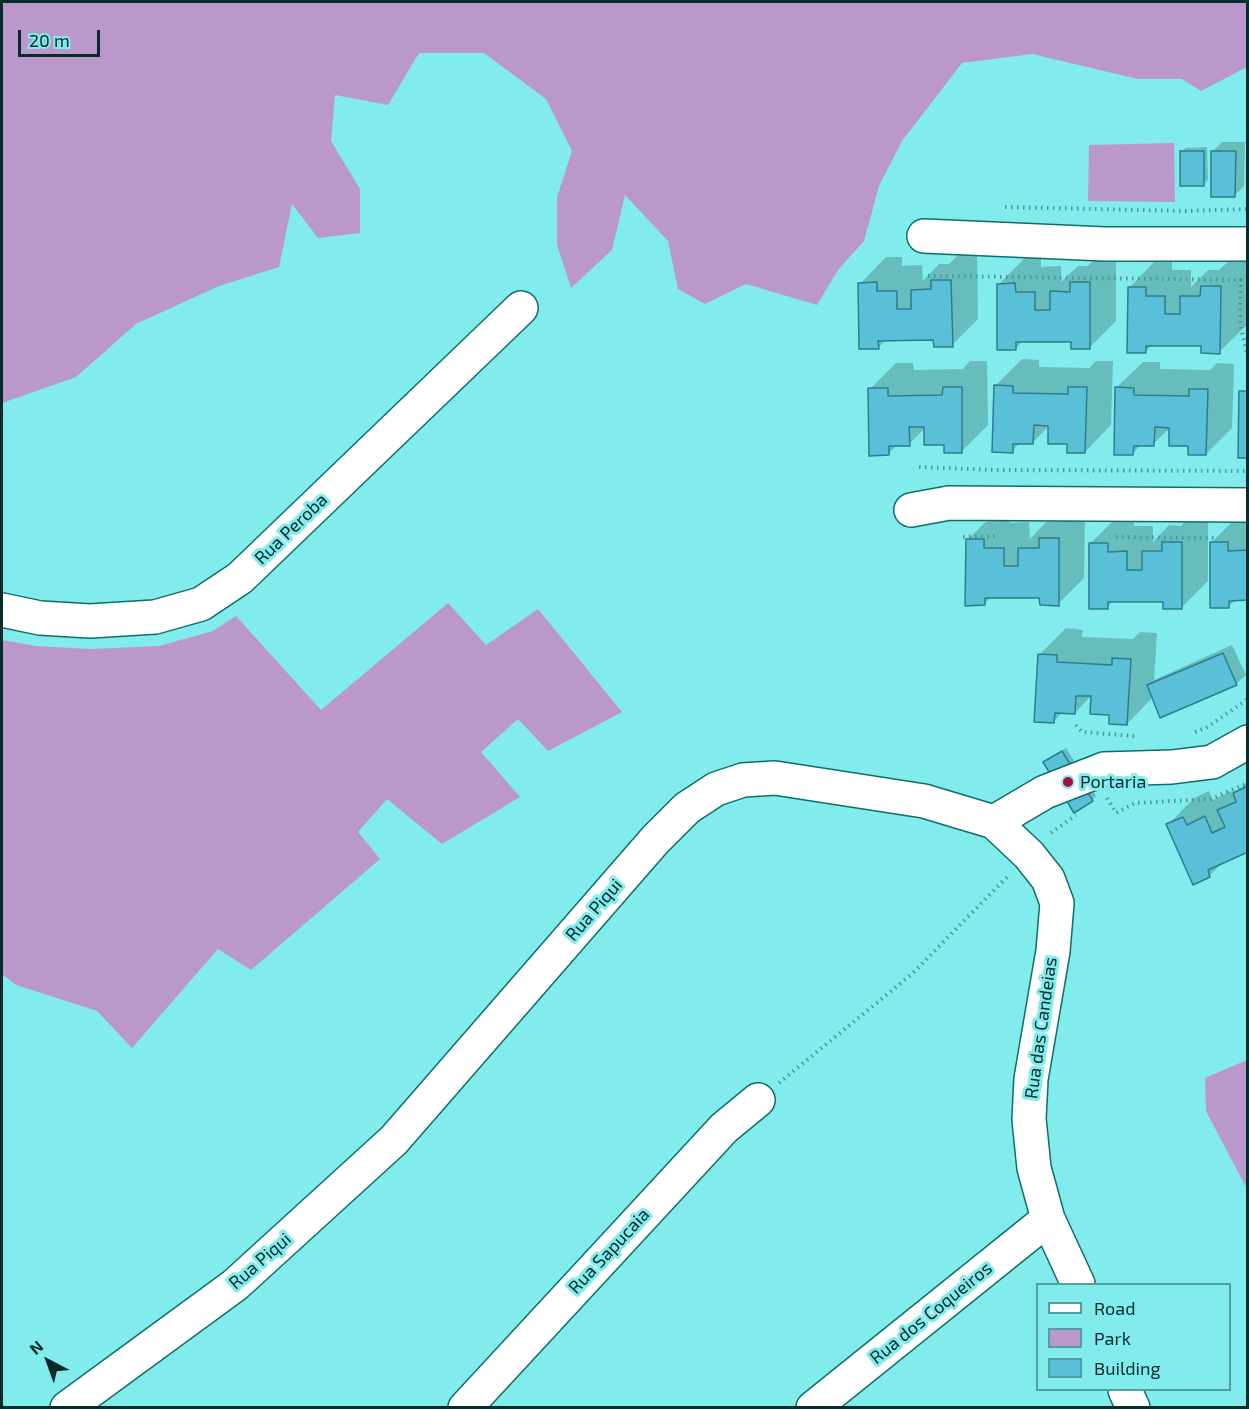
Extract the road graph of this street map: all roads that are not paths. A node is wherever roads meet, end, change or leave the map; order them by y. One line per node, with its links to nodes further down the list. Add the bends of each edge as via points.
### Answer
1 (924, 236): 2 (street, via 1105,244)
2 (1248, 244)
3 (521, 308): 6 (street, Rua Peroba, via 240,578 201,604 155,617 90,621 40,618)
4 (1248, 505): 5 (street, via 949,503)
5 (911, 510)
6 (2, 610)
7 (1248, 742): 8 (street, via 1212,762 1104,769 1045,792)
8 (994, 822): 10 (street, Rua das Candeias, via 1048,879 1057,903 1053,951 1031,1079 1029,1119 1034,1168); 13 (street, Rua Piqui, via 924,801 775,778 743,780 716,789 687,808 655,840 394,1140 235,1285)
9 (758, 1100): 14 (street, Rua Sapucaia, via 724,1128)
10 (1048, 1219): 11 (street, Rua das Candeias); 15 (street, Rua dos Coqueiros)
11 (1077, 1283)
12 (1126, 1391): 16 (street)
13 (67, 1407)
14 (465, 1407)
15 (813, 1407)
16 (1133, 1407)

